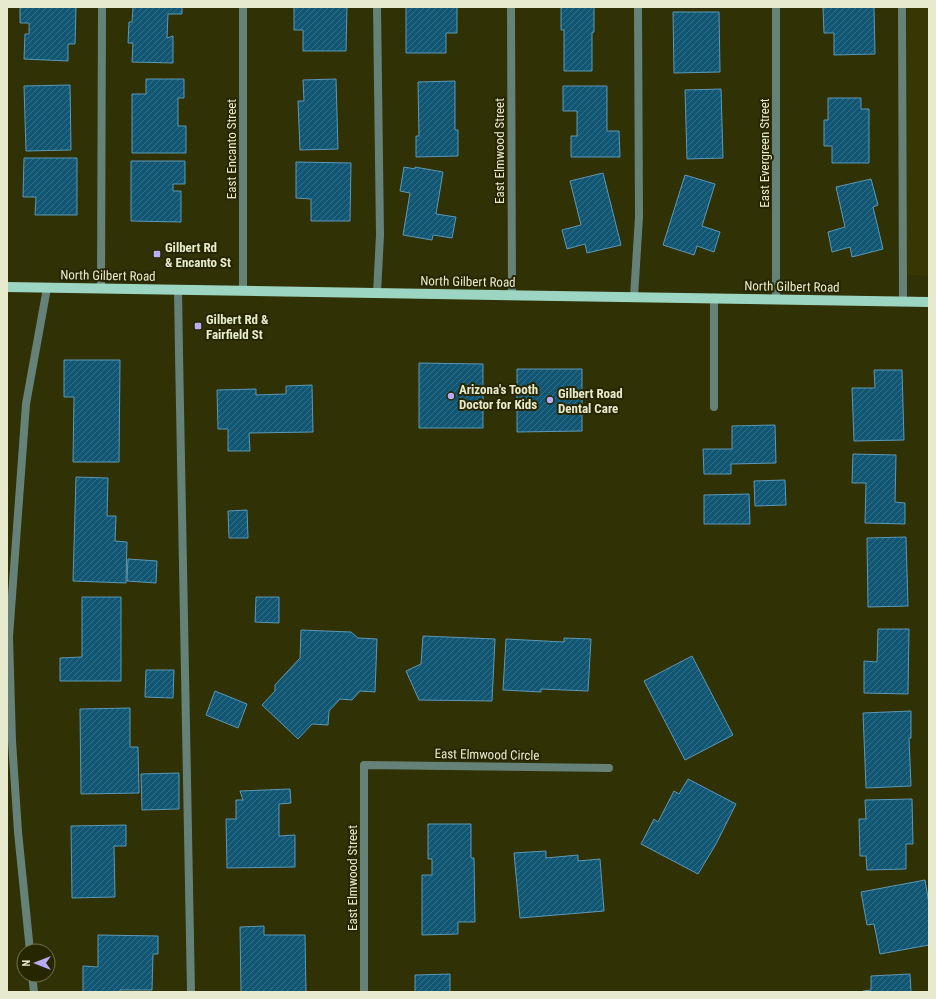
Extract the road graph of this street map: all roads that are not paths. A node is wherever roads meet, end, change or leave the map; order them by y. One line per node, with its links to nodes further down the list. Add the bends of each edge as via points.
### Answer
1 (102, 7): 10 (street)
2 (244, 7): 12 (street, East Encanto Street)
3 (377, 7): 13 (street, via 380,235)
4 (511, 7): 14 (street, East Elmwood Street)
5 (638, 7): 15 (street, via 639,217)
6 (776, 7): 17 (street, East Evergreen Street)
7 (902, 7): 18 (street)
8 (7, 287): 9 (main road, North Gilbert Road)
9 (47, 288): 10 (main road, North Gilbert Road); 23 (street, via 26,404 9,637 12,748)
10 (101, 288): 11 (main road, North Gilbert Road)
11 (178, 289): 12 (main road, North Gilbert Road); 24 (street)
12 (243, 290): 13 (main road, North Gilbert Road)
13 (377, 293): 14 (main road, North Gilbert Road)
14 (512, 295): 15 (main road, North Gilbert Road)
15 (634, 297): 16 (main road, North Gilbert Road)
16 (714, 298): 17 (main road, North Gilbert Road); 20 (street)
17 (776, 299): 18 (main road, North Gilbert Road)
18 (903, 301): 19 (main road, North Gilbert Road)
19 (929, 302)
20 (714, 406)
21 (364, 765): 22 (street, East Elmwood Circle); 25 (street, East Elmwood Street)
22 (609, 768)
23 (29, 943)
24 (191, 992)
25 (364, 992)

